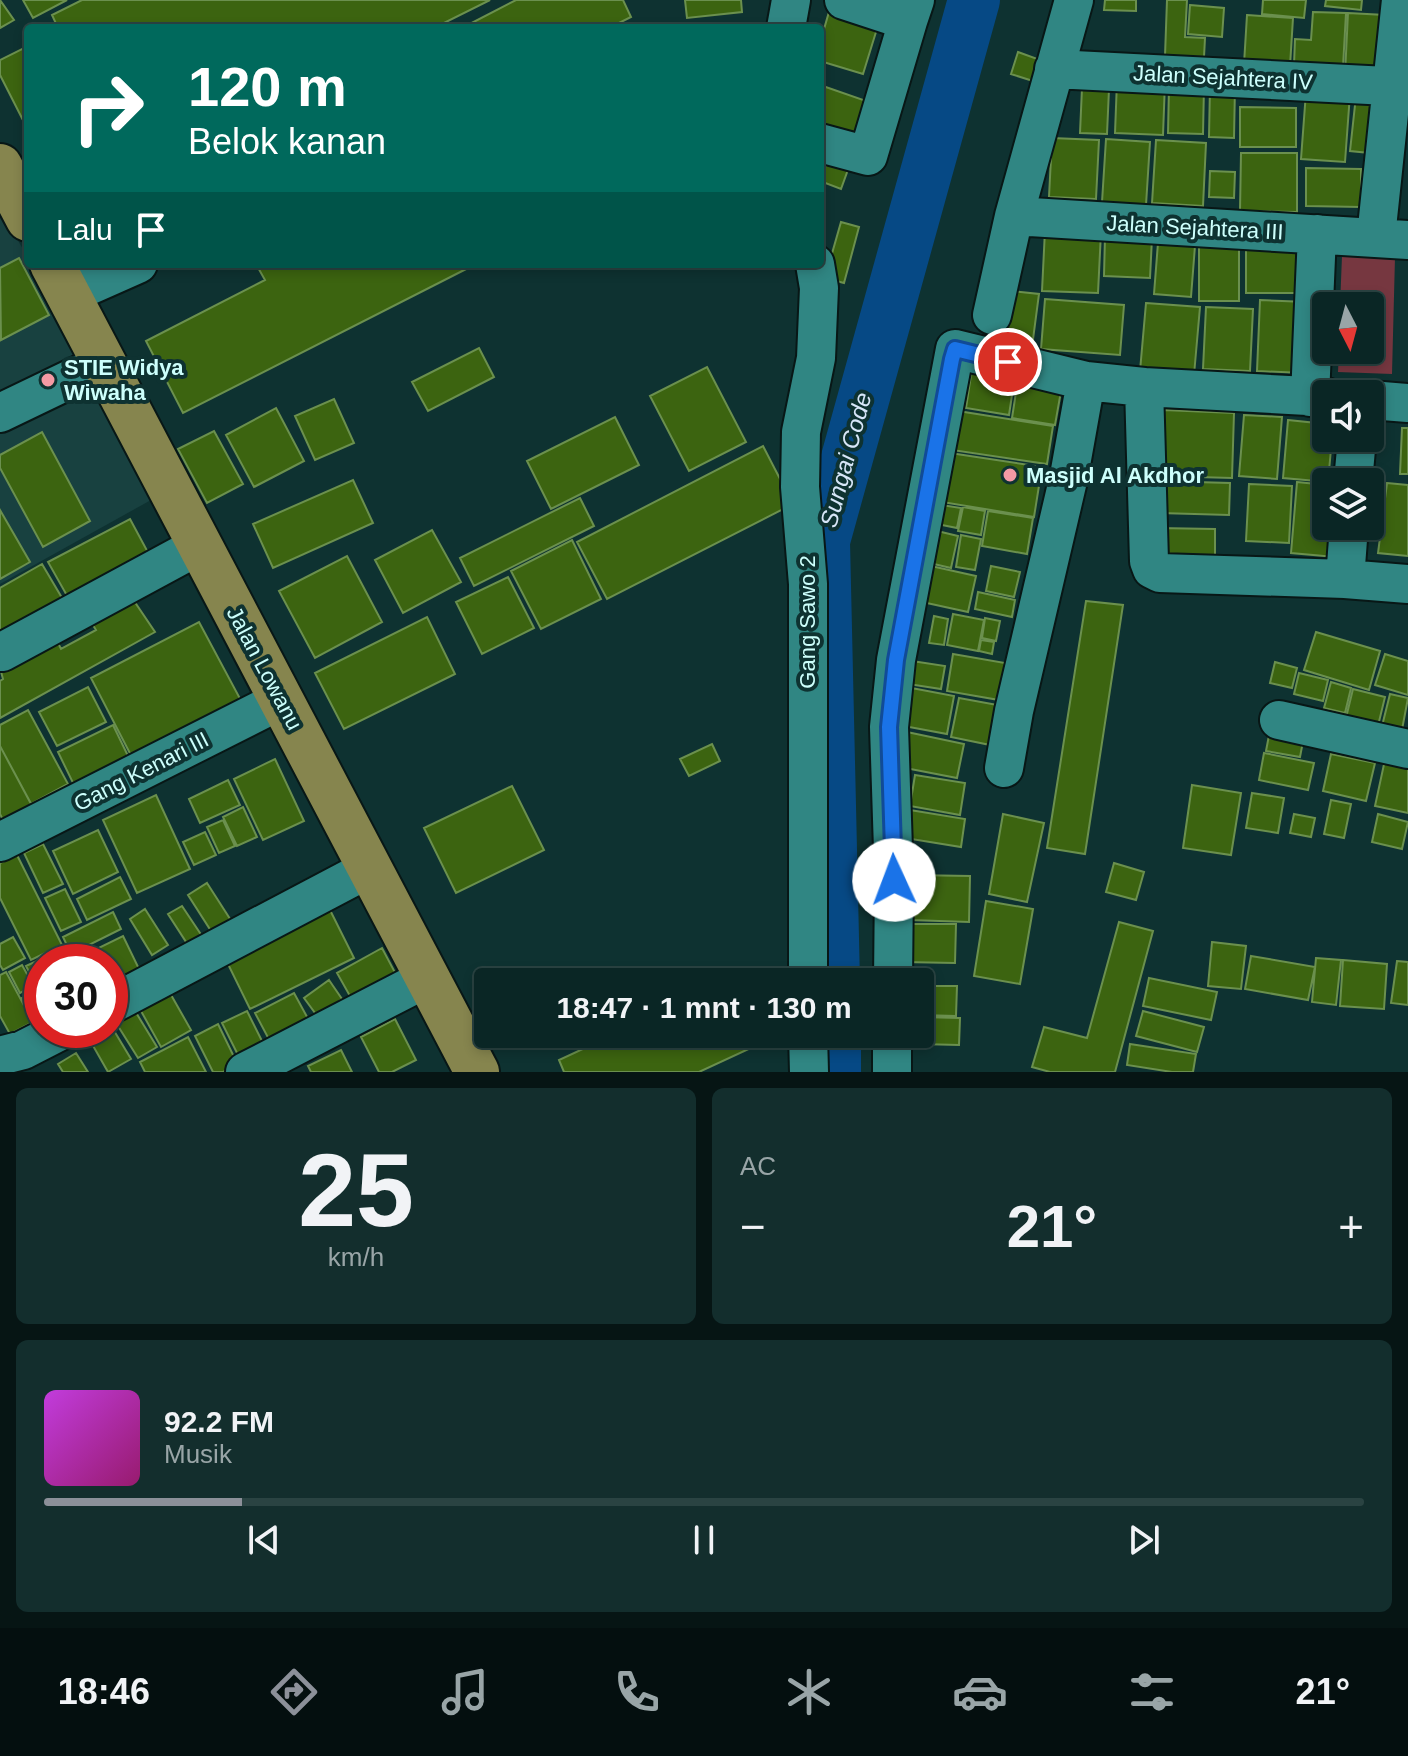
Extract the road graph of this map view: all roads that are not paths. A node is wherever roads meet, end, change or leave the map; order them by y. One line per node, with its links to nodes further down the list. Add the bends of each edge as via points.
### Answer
1 (791, 0): 6 (street)
2 (844, 0): 5 (street)
3 (1074, 0): 7 (street)
4 (1401, 0): 8 (street)
5 (912, 10): 9 (street, via 868,156)
6 (787, 24)
7 (1054, 69): 8 (street, Jalan Sejahtera IV); 12 (street)
8 (1400, 86): 14 (street)
9 (824, 144)
10 (0, 166): 11 (main road)
11 (24, 211)
12 (1014, 216): 13 (street, Jalan Sejahtera III); 18 (street)
13 (1317, 234): 14 (street, Jalan Sejahtera III); 20 (street)
14 (1392, 239)
15 (117, 268): 17 (street)
16 (816, 268): 38 (street, Gang Sawo 2, via 816,358 801,432 800,487 808,584)
17 (60, 279): 19 (main road, Jalan Lowanu)
18 (992, 315)
19 (104, 363): 26 (street); 28 (main road, Jalan Lowanu)
20 (1318, 380)
21 (1086, 381): 22 (street); 35 (street); 39 (street, via 955,349 896,660 889,727)
22 (1144, 387): 23 (street); 29 (street, via 1152,569)
23 (1312, 397)
24 (1384, 401): 25 (street)
25 (1408, 403)
26 (0, 413)
27 (1348, 540): 29 (street)
28 (200, 545): 31 (street); 32 (main road, Jalan Lowanu)
29 (1345, 579): 30 (street)
30 (1408, 584)
31 (2, 652)
32 (281, 700): 36 (street, Gang Kenari III); 37 (main road, Jalan Lowanu)
33 (1279, 720): 34 (street)
34 (1408, 749)
35 (1004, 768)
36 (0, 842)
37 (370, 868): 40 (main road, Jalan Lowanu); 41 (street)
38 (808, 968)
39 (893, 968)
40 (427, 978): 46 (street); 47 (main road, Jalan Lowanu)
41 (128, 996)
42 (33, 1048): 45 (street)
43 (808, 1048): 48 (street)
44 (892, 1048): 49 (street)
45 (15, 1059)
46 (245, 1072)
47 (477, 1072)
48 (809, 1072)
49 (892, 1072)

